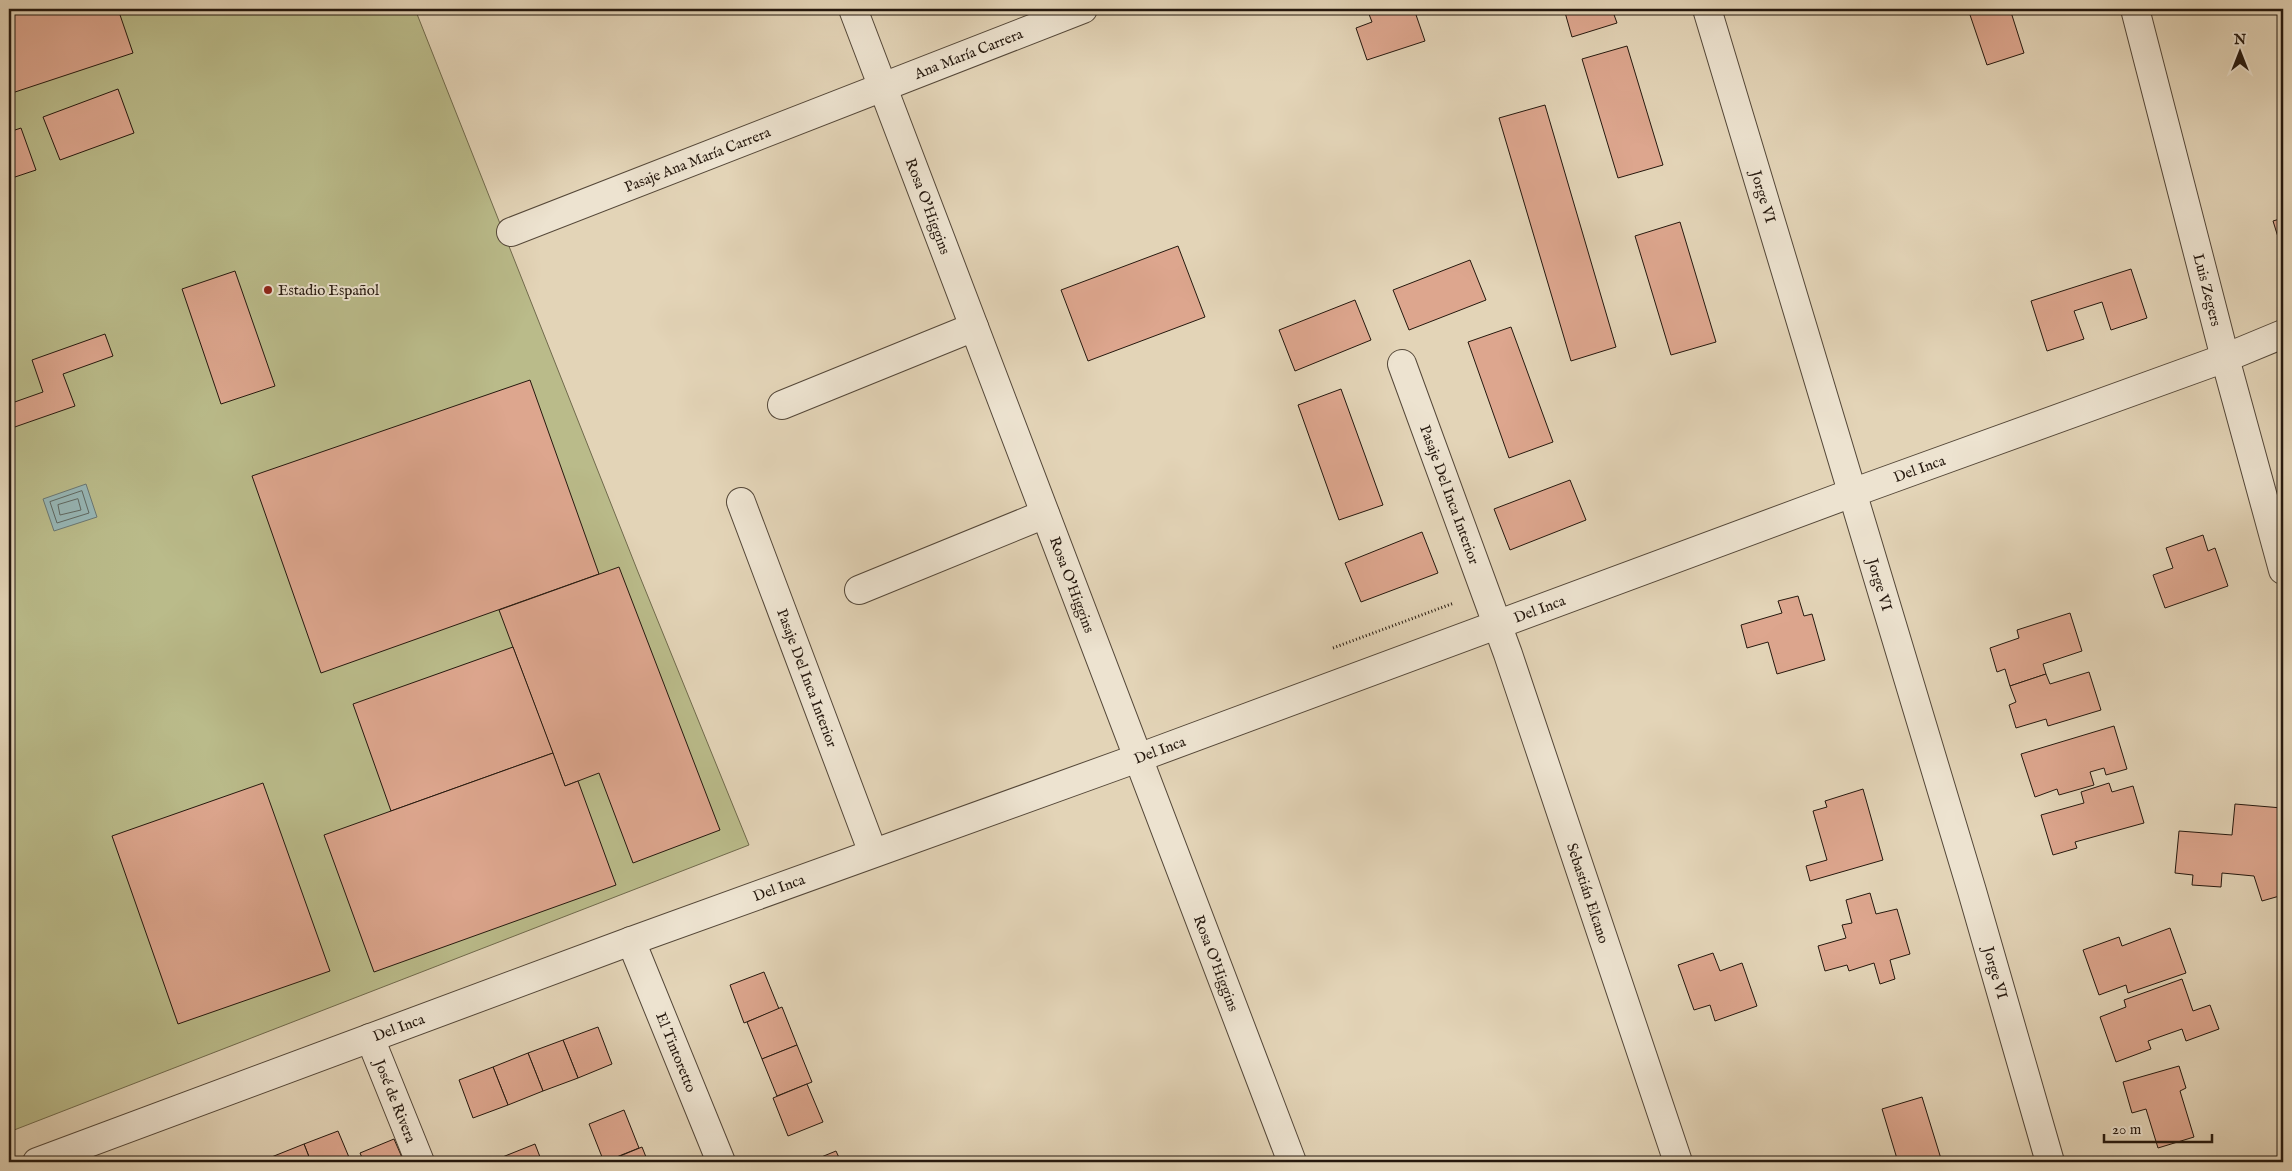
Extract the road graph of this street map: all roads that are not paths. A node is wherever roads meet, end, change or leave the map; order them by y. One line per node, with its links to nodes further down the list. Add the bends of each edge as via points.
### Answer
1 (853, 9): 5 (street, Rosa O'Higgins)
2 (1083, 9): 5 (street, Ana María Carrera)
3 (1707, 9): 12 (street, Jorge VI)
4 (2135, 9): 9 (street, Luis Zegers)
5 (882, 87): 6 (street, Pasaje Ana María Carrera); 7 (street, Rosa O'Higgins)
6 (511, 232)
7 (974, 327): 11 (street); 14 (street, Rosa O'Higgins)
8 (2283, 334): 9 (street, Del Inca)
9 (2224, 358): 12 (street, Del Inca); 15 (street, Luis Zegers)
10 (1402, 364): 17 (street, Pasaje Del Inca Interior)
11 (782, 405)
12 (1852, 493): 17 (street, Del Inca); 28 (street, Jorge VI, via 1970,881)
13 (742, 502): 19 (street, Pasaje Del Inca Interior)
14 (1045, 514): 16 (street); 18 (street, Rosa O'Higgins)
15 (2283, 570)
16 (859, 590)
17 (1497, 624): 18 (street, Del Inca); 27 (street, Sebastián Elcano)
18 (1138, 758): 19 (street, Del Inca); 26 (street, Rosa O'Higgins)
19 (873, 853): 20 (street, Del Inca)
20 (631, 941): 21 (street, Del Inca); 25 (street, El Tintoretto)
21 (370, 1038): 22 (street, Del Inca); 24 (street, José de Rivera)
22 (73, 1156): 23 (street, Del Inca)
23 (36, 1162)
24 (420, 1162)
25 (721, 1162)
26 (1292, 1162)
27 (1678, 1162)
28 (2050, 1162)

